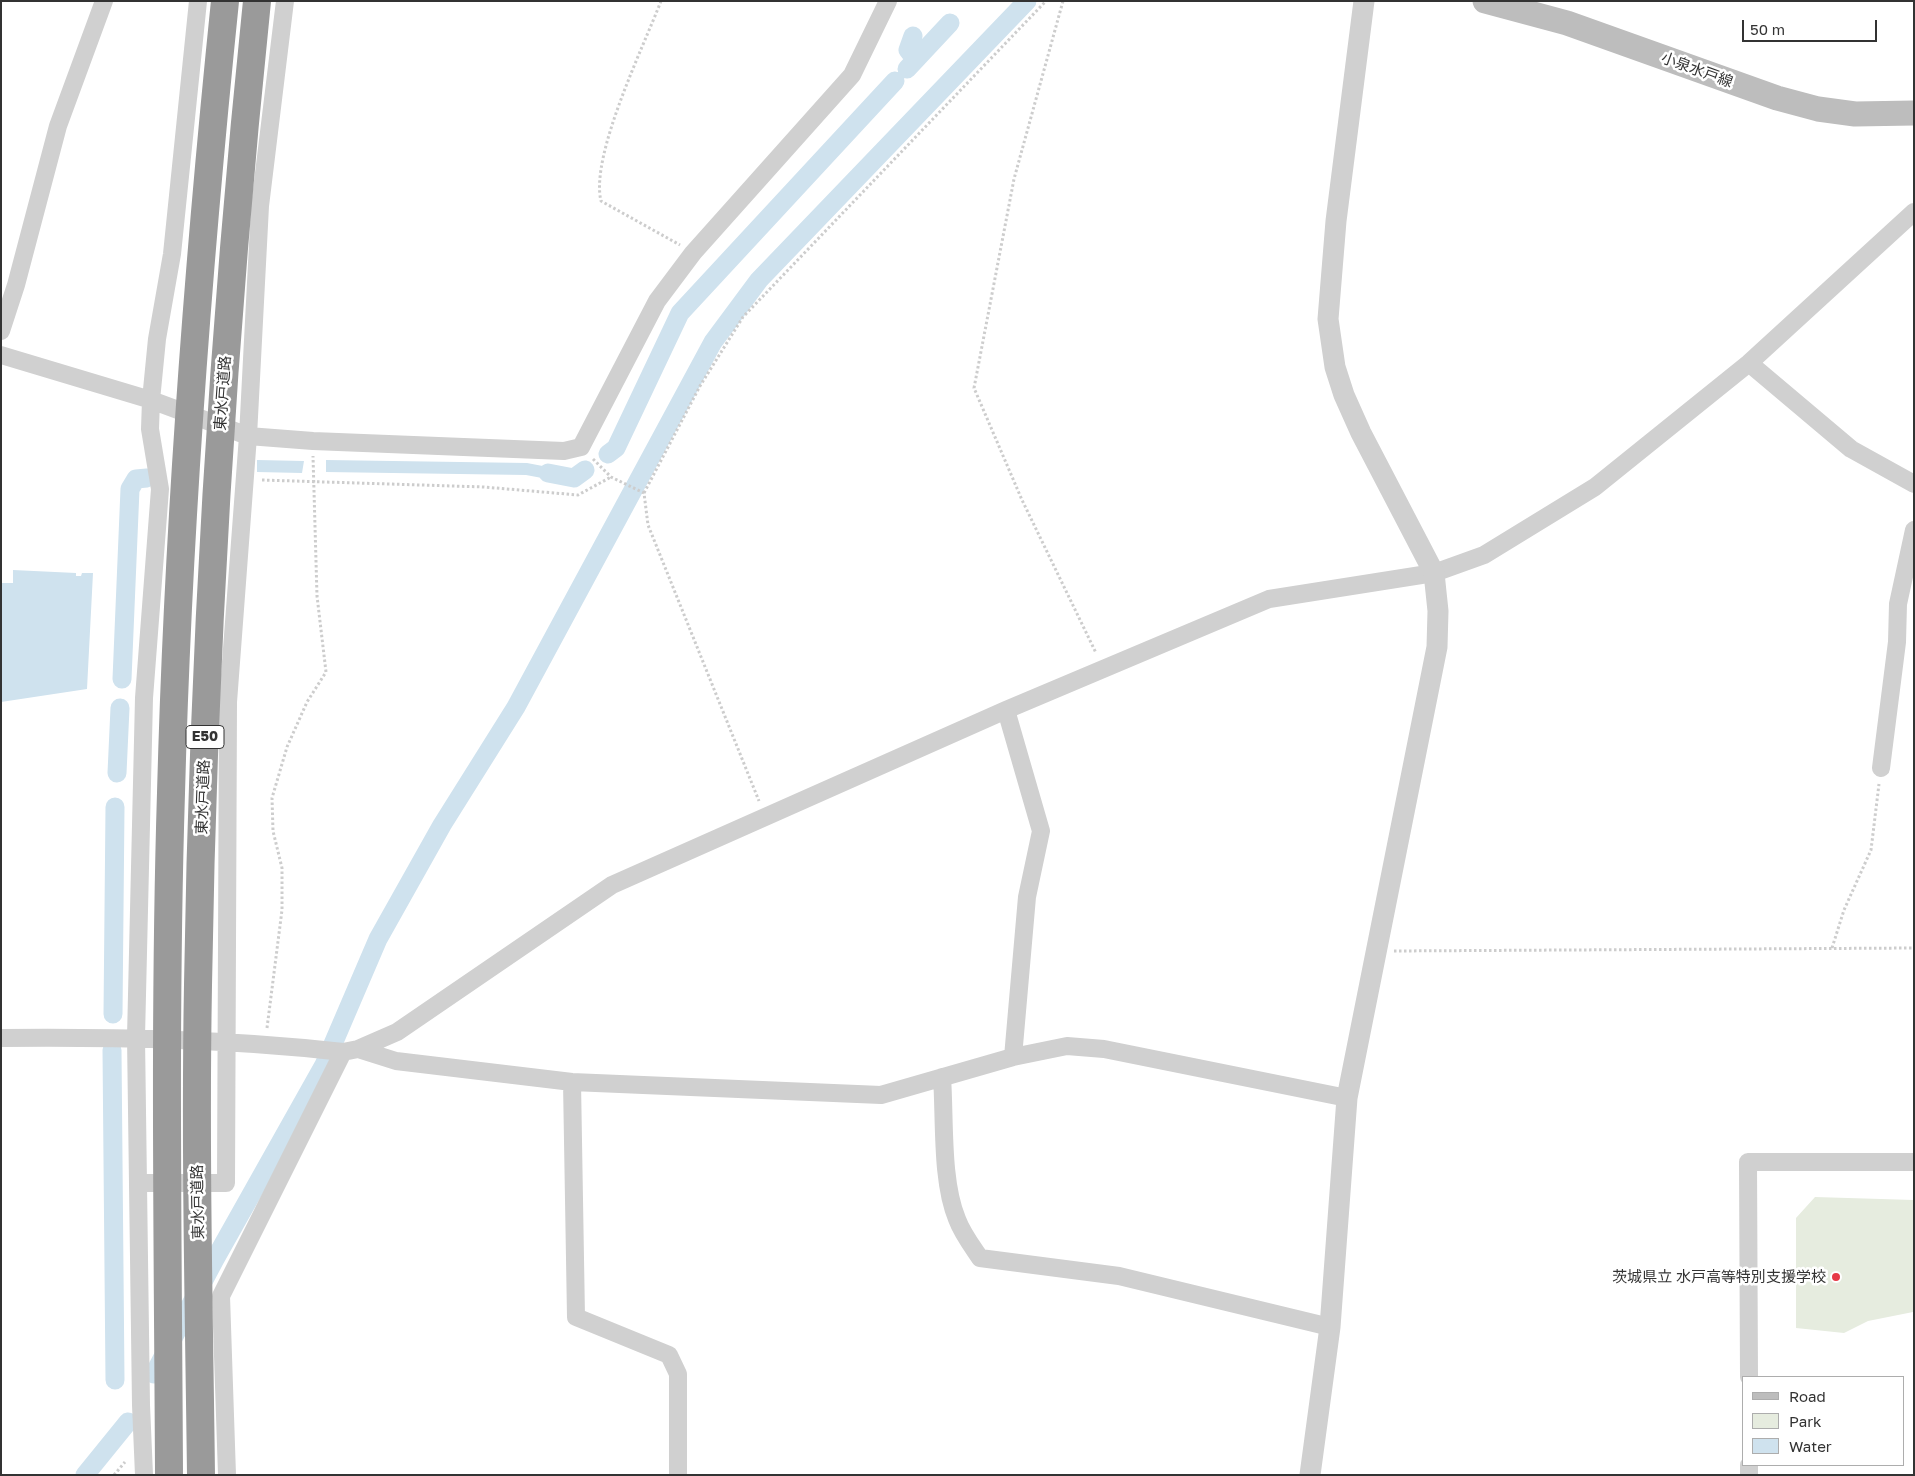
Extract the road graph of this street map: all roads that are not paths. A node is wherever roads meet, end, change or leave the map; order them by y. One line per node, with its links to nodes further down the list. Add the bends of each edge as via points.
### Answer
1 (104, 1): 11 (street, via 58,126)
2 (198, 1): 14 (street, via 172,254 156,339)
3 (225, 1): 35 (highway, 東水戸道路 / E50, via 208,172 185,480 171,790 166,1069)
4 (257, 1): 36 (highway, 東水戸道路 / E50, via 239,175 216,480 203,779 197,1070)
5 (284, 1): 15 (street, via 260,206)
6 (888, 1): 15 (street, via 852,75 694,253 657,301 581,447 564,451)
7 (1364, 1): 18 (street, via 1336,220 1328,319 1335,367 1344,395)
8 (1485, 1): 9 (main road, 小泉水戸線, via 1567,23 1777,98 1818,109 1855,114)
9 (1914, 113)
10 (1914, 212): 13 (street)
11 (1, 331)
12 (1, 355): 14 (street)
13 (1750, 363): 16 (street, via 1851,449); 18 (street, via 1595,487 1484,555)
14 (151, 400): 15 (street); 21 (street, via 150,429 160,489 144,698)
15 (248, 436): 23 (street, via 228,702)
16 (1914, 484)
17 (1914, 530): 20 (street, via 1898,604)
18 (1434, 573): 19 (street, via 1269,598); 28 (street, via 1437,647)
19 (1006, 710): 24 (street, via 612,885 397,1032); 25 (street, via 1042,831 1026,897)
20 (1881, 768)
21 (136, 1037): 22 (street); 23 (street); 30 (street)
22 (1, 1038)
23 (226, 1040): 24 (street); 30 (street, via 226,1183)
24 (346, 1051): 27 (street, via 396,1061); 33 (street, via 221,1296)
25 (1013, 1057): 26 (street); 28 (street, via 1067,1046 1104,1048)
26 (942, 1078): 27 (street, via 881,1095); 31 (street, via 951,1197 957,1218 980,1258 1120,1276)
27 (572, 1082): 38 (street, via 576,1316 669,1355 678,1374)
28 (1347, 1098): 31 (street)
29 (1914, 1162): 32 (street, via 1748,1162)
30 (138, 1183): 34 (street)
31 (1330, 1326): 39 (street)
32 (1749, 1376)
33 (226, 1447): 34 (street); 37 (street)
34 (144, 1466)
35 (169, 1475)
36 (201, 1475)
37 (227, 1475)
38 (678, 1475)
39 (1310, 1475)

